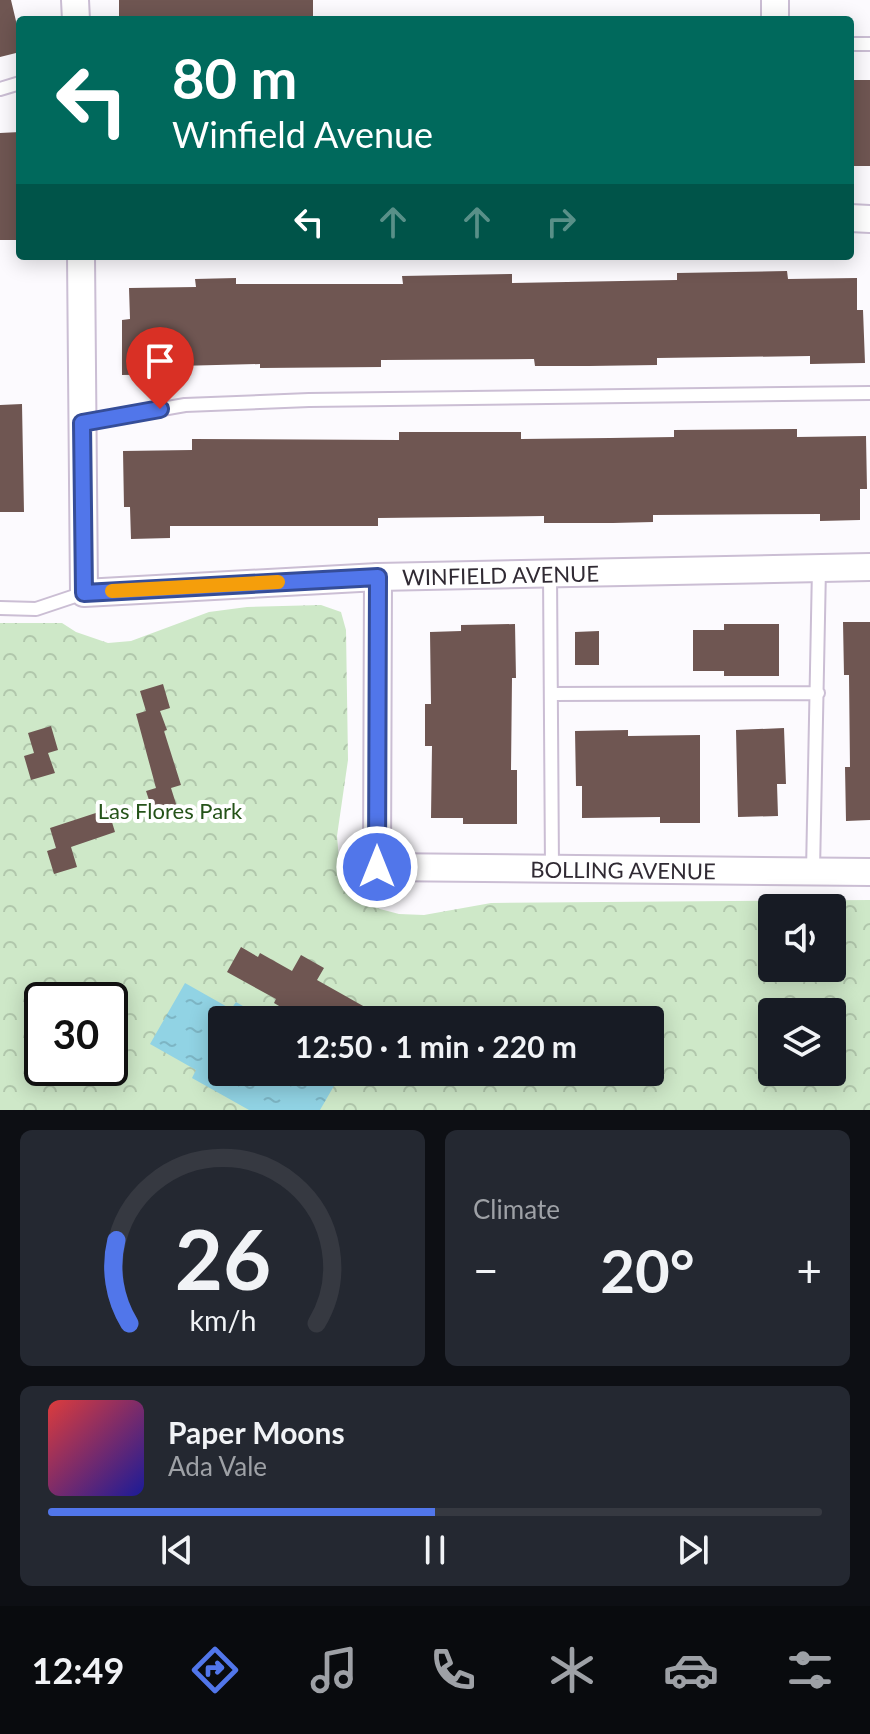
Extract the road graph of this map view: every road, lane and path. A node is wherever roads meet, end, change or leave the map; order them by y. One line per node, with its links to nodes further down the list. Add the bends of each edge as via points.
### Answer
1 (81, 260): 3 (street)
2 (870, 393): 3 (lane, via 216,403)
3 (82, 423): 8 (street)
4 (870, 567): 5 (street, WINFIELD AVENUE)
5 (819, 568): 6 (street, WINFIELD AVENUE); 10 (lane)
6 (550, 573): 7 (street, WINFIELD AVENUE); 11 (lane)
7 (378, 577): 8 (street, WINFIELD AVENUE); 12 (street, BOLLING AVENUE, via 377,867)
8 (84, 593): 9 (lane, via 36,609)
9 (0, 608)
10 (818, 693): 11 (lane); 13 (lane)
11 (551, 694): 12 (lane)
12 (552, 868): 13 (street, BOLLING AVENUE)
13 (813, 871): 14 (street, BOLLING AVENUE)
14 (870, 872)

